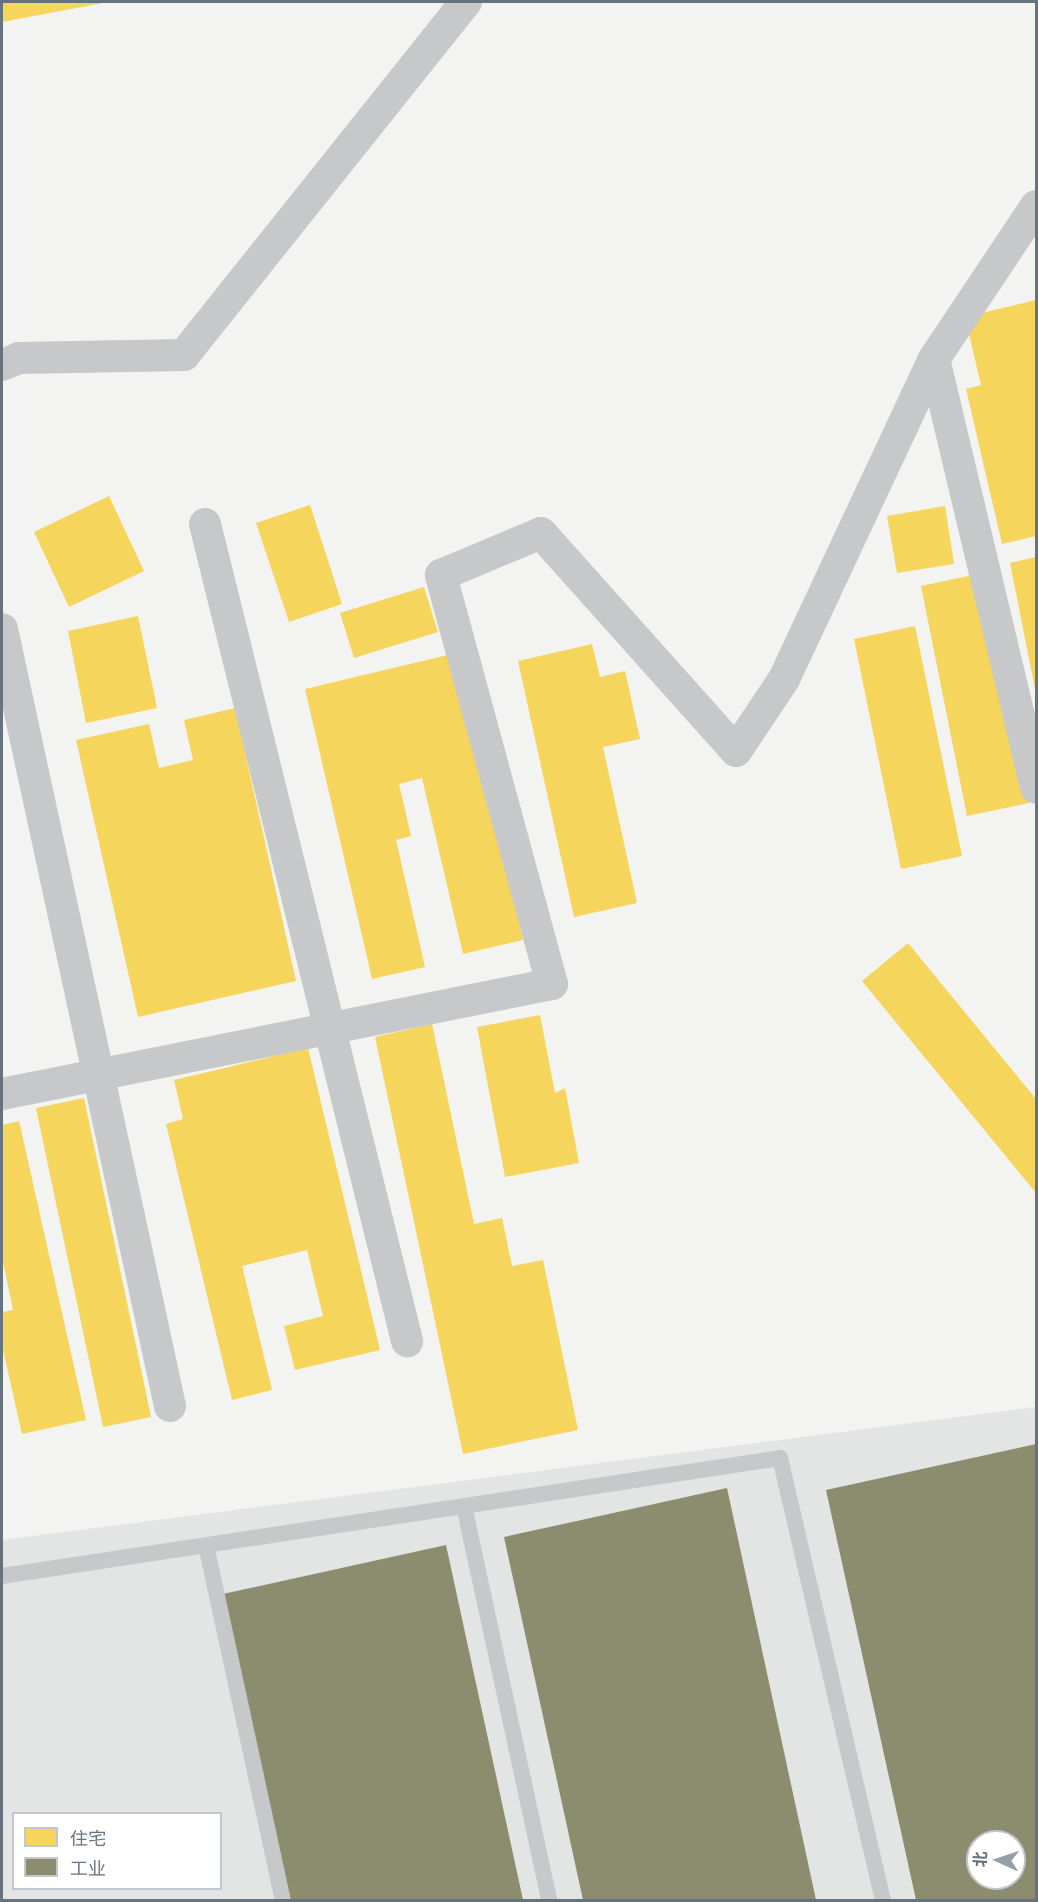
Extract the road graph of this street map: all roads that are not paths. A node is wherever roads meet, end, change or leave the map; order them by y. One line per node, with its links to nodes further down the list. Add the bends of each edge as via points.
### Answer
1 (466, 2): 4 (street, via 184,354 19,358)
2 (1036, 206): 3 (street)
3 (934, 359): 7 (street); 8 (street, via 784,679 736,751 541,533 441,575 552,984)
4 (2, 365)
5 (205, 524): 8 (street)
6 (2, 629): 9 (street)
7 (1036, 788)
8 (330, 1029): 9 (street); 11 (street)
9 (99, 1075): 10 (street); 12 (street)
10 (2, 1094)
11 (407, 1341)
12 (170, 1406)
13 (464, 1506): 14 (lane); 17 (lane); 18 (lane, via 780,1458)
14 (206, 1545): 15 (lane); 16 (lane)
15 (2, 1576)
16 (284, 1900)
17 (549, 1900)
18 (883, 1900)

